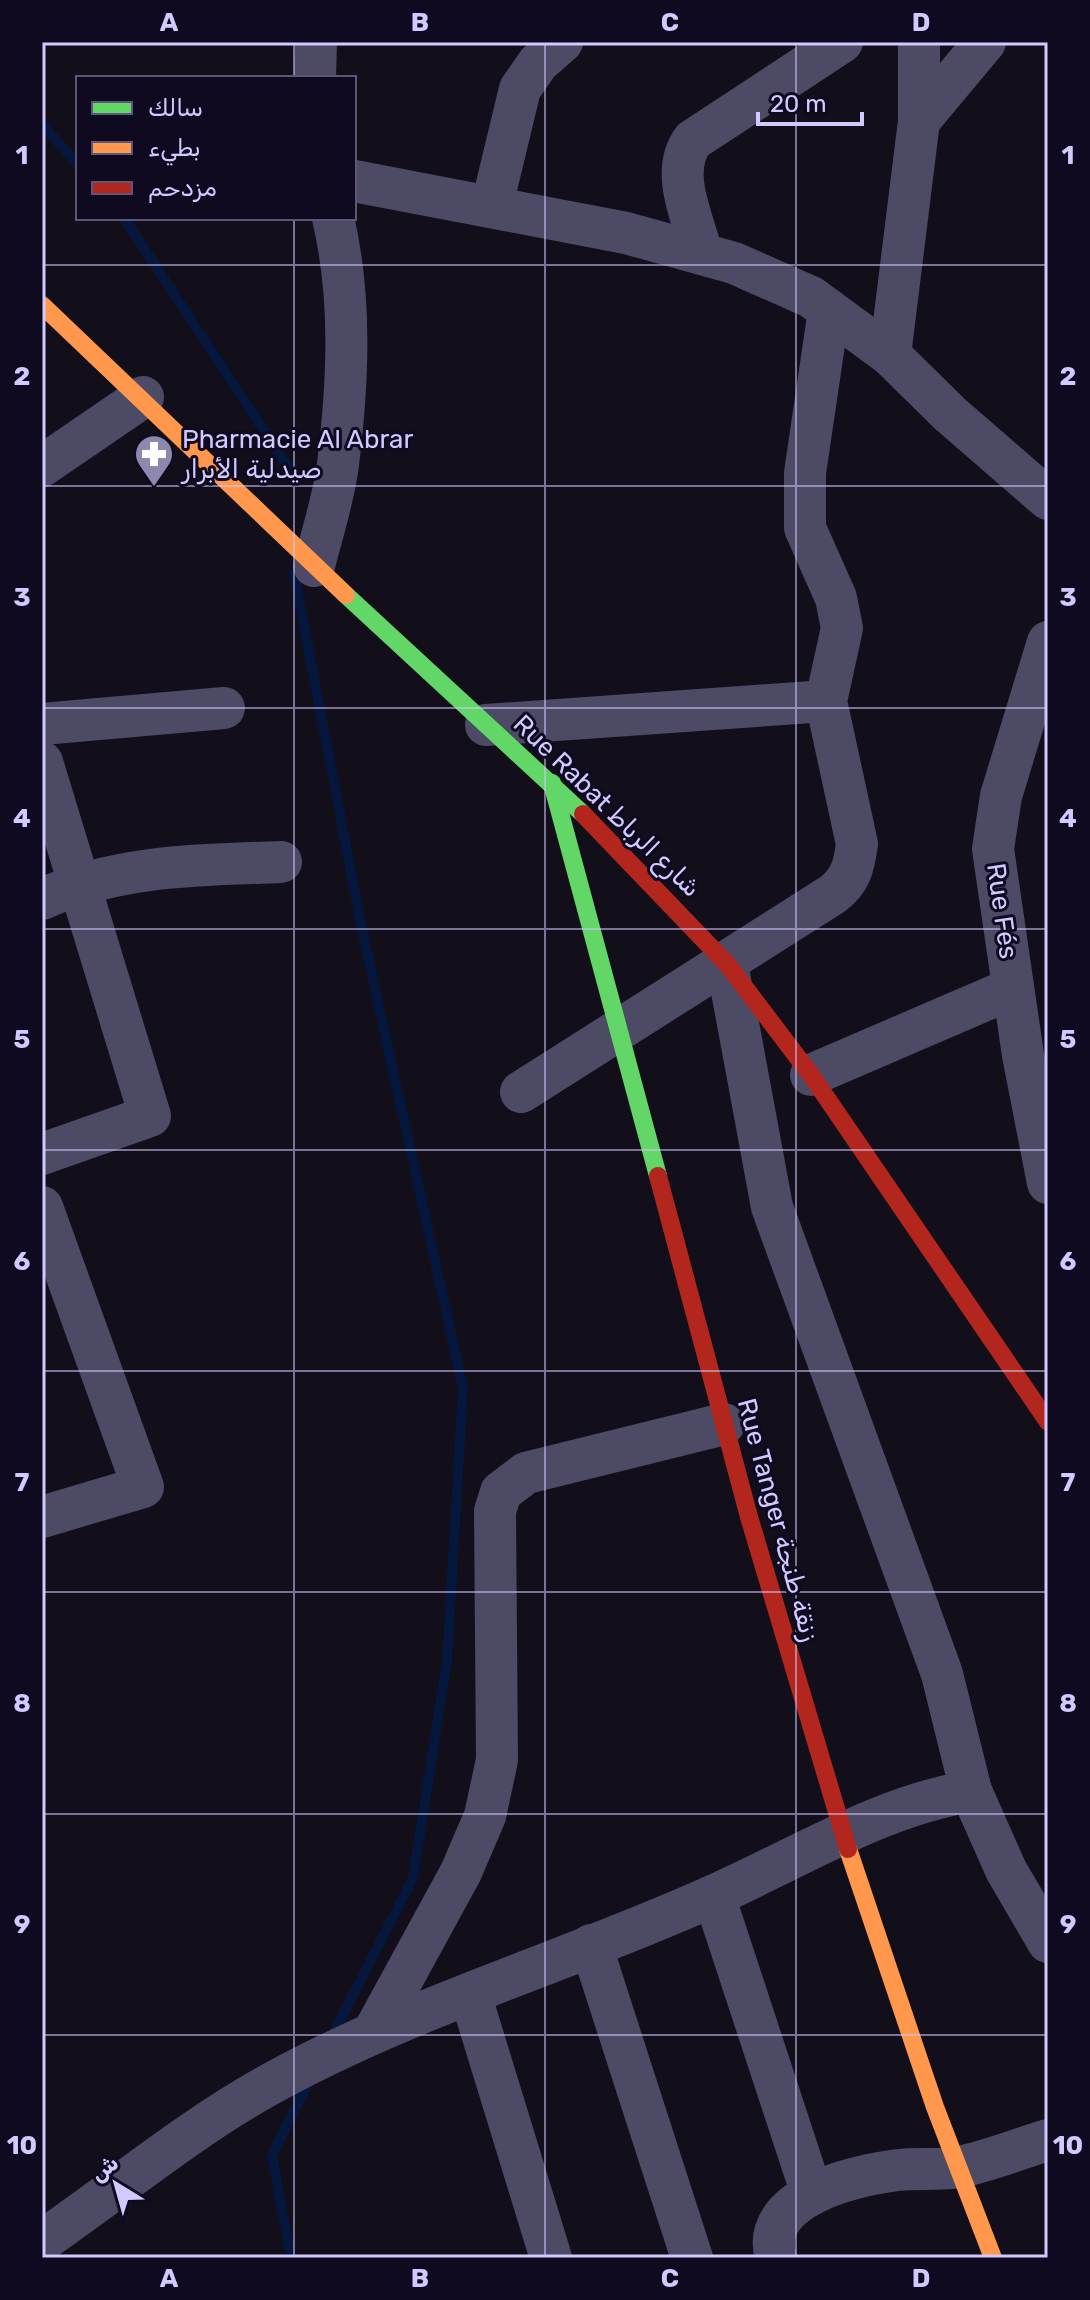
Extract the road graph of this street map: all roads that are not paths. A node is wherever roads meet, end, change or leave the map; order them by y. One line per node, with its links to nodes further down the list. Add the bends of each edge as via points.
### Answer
1 (316, 42): 6 (street)
2 (562, 42): 9 (street, via 520,89)
3 (842, 42): 11 (street, via 693,140 683,153 681,171)
4 (919, 42): 7 (street)
5 (985, 42): 7 (street)
6 (315, 76)
7 (919, 121): 14 (street)
8 (356, 181): 9 (street)
9 (492, 205): 11 (street)
10 (333, 220): 18 (street, via 344,273 347,349 338,466)
11 (702, 254): 13 (street, via 811,297)
12 (42, 305): 15 (street, Rue Rabat شارع الرباط)
13 (829, 310): 14 (street); 20 (street, via 804,510 810,545 836,598 842,628)
14 (890, 355): 17 (street)
15 (143, 397): 16 (street); 18 (street, Rue Rabat شارع الرباط)
16 (42, 466)
17 (1048, 499)
18 (314, 566): 23 (street, Rue Rabat شارع الرباط)
19 (1048, 642): 29 (street, Rue Fés, via 995,822 997,883)
20 (826, 701): 23 (street); 28 (street, via 857,844 854,868 845,885)
21 (224, 708): 22 (street)
22 (42, 724)
23 (486, 725): 25 (street, Rue Rabat شارع الرباط)
24 (42, 762): 27 (street)
25 (552, 783): 28 (street, Rue Rabat شارع الرباط); 30 (street, Rue Tanger زنقة طنجة)
26 (281, 862): 27 (street, via 158,867)
27 (60, 891): 34 (street, via 150,1116)
28 (727, 964): 30 (street); 32 (street, Rue Rabat شارع الرباط); 40 (street, via 772,1207 942,1674)
29 (1013, 988): 31 (street, Rue Fés); 32 (street)
30 (621, 1029): 33 (street); 38 (street, Rue Tanger زنقة طنجة)
31 (1036, 1046): 35 (street, Rue Fés)
32 (811, 1075): 37 (street, Rue Rabat شارع الرباط)
33 (521, 1092)
34 (42, 1154)
35 (1048, 1183)
36 (42, 1207): 39 (street, via 143,1487)
37 (1045, 1414)
38 (724, 1424): 41 (street, Rue Tanger زنقة طنجة); 46 (street, via 526,1473 501,1492 495,1511 497,1760 485,1816 461,1872)
39 (42, 1517)
40 (971, 1791): 41 (street, via 937,1796); 43 (street, via 1006,1870)
41 (841, 1834): 42 (street); 48 (street, Rue Tanger زنقة طنجة)
42 (714, 1896): 44 (street); 49 (street)
43 (1048, 1942)
44 (591, 1945): 45 (street); 53 (street)
45 (470, 1994): 46 (street); 52 (street)
46 (365, 2037): 50 (street, via 264,2087)
47 (1048, 2140): 48 (street)
48 (955, 2167): 49 (street, via 898,2170); 54 (street, Rue Tanger زنقة طنجة)
49 (812, 2194): 51 (street, via 777,2220)
50 (42, 2241)
51 (772, 2257)
52 (551, 2258)
53 (692, 2258)
54 (993, 2258)

